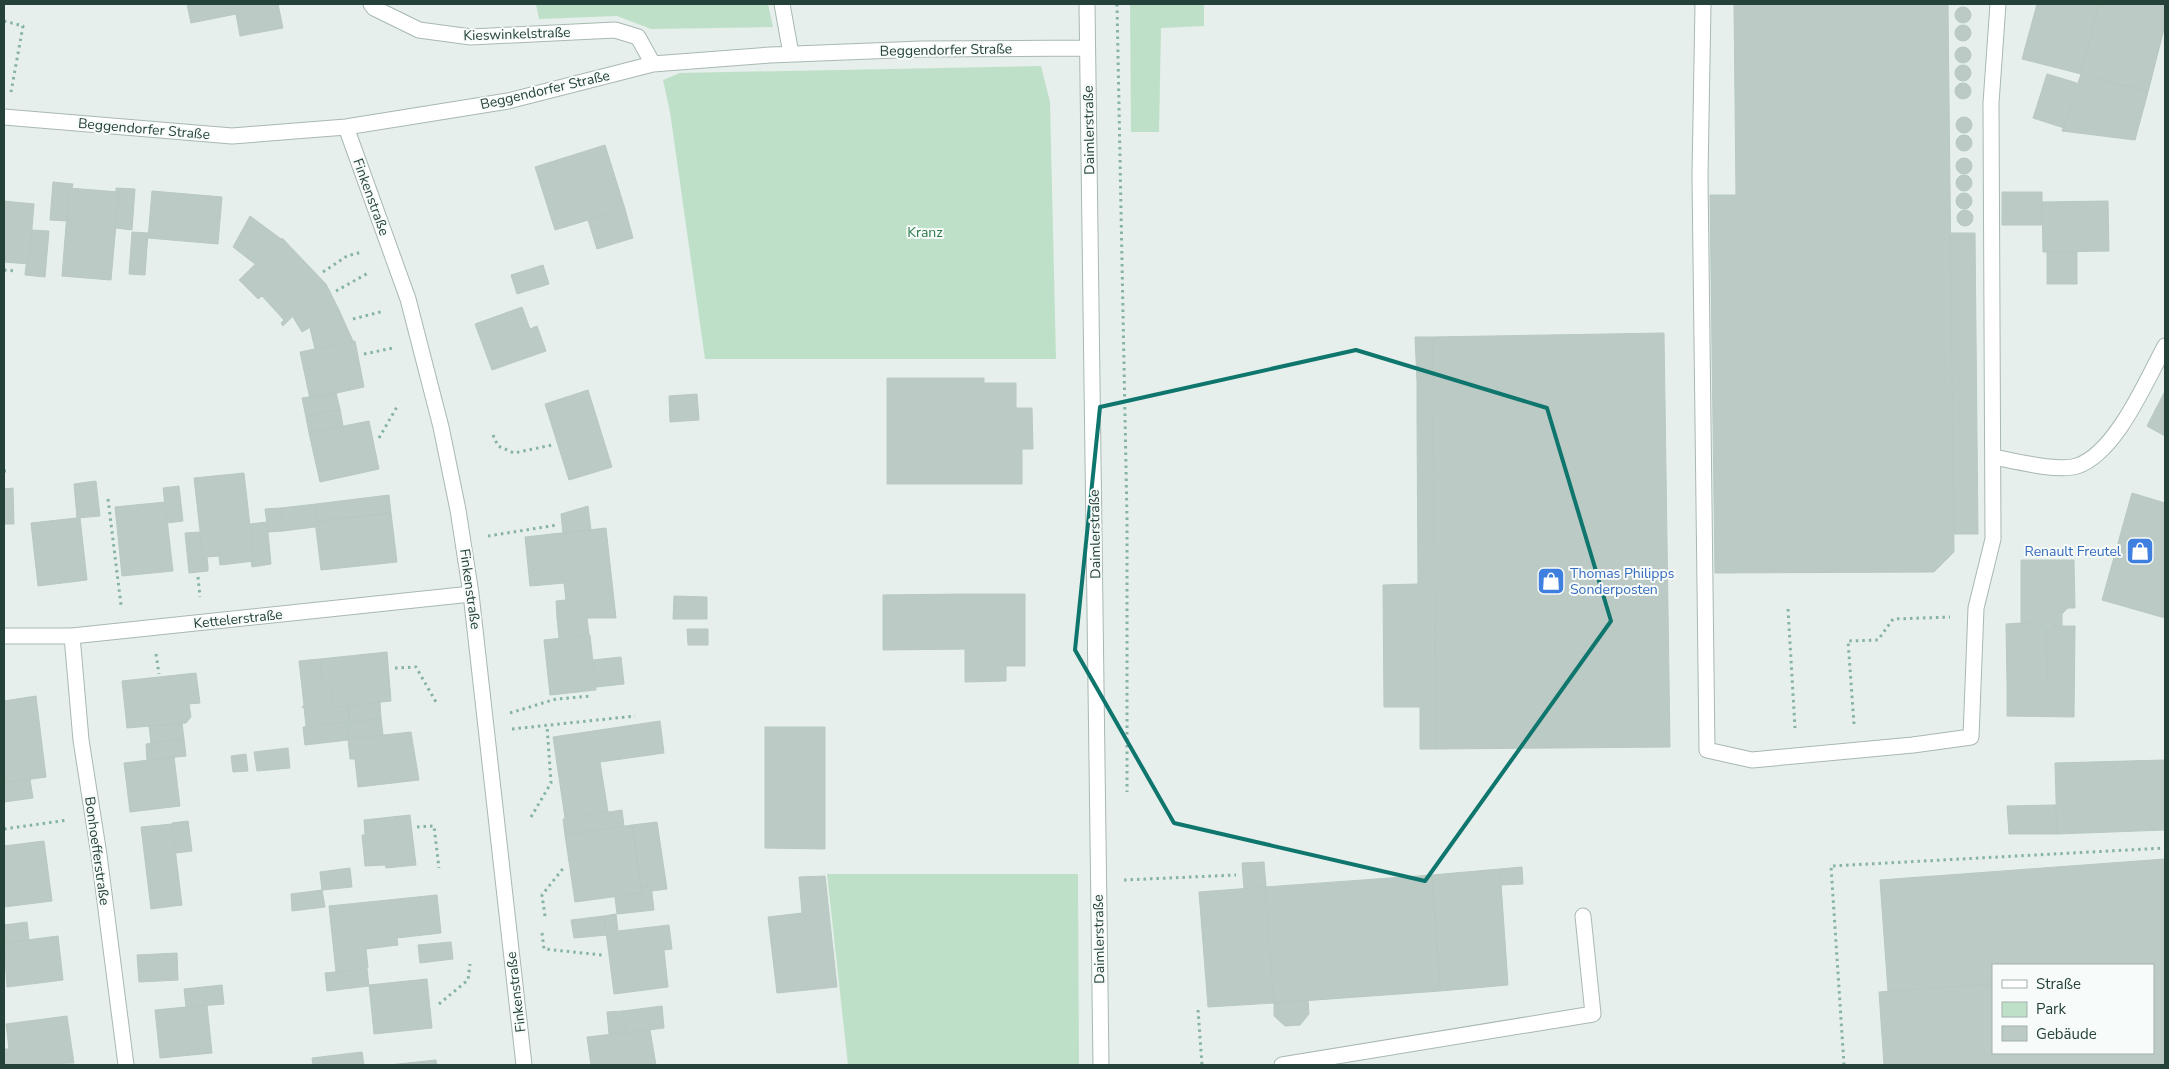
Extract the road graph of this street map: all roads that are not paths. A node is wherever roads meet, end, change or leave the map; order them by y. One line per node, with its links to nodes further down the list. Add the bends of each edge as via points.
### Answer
1 (371, 4): 8 (street, Kieswinkelstraße, via 419,30 471,38 615,30 638,37)
2 (782, 4): 7 (street)
3 (1087, 4): 6 (street, Daimlerstraße)
4 (1703, 4): 12 (street, via 1700,176 1707,750 1752,760 1913,746 1971,737 1976,615 1993,539)
5 (1998, 4): 12 (street, via 1991,103)
6 (1087, 48): 7 (street, Beggendorfer Straße); 19 (street, Daimlerstraße)
7 (790, 54): 8 (street, Beggendorfer Straße)
8 (653, 64): 10 (street, Beggendorfer Straße, via 508,101)
9 (4, 117): 10 (street, Beggendorfer Straße, via 232,136)
10 (346, 128): 13 (street, Finkenstraße, via 409,305 441,427)
11 (2165, 346): 12 (street, via 2114,438 2097,456 2076,467 2049,467)
12 (1994, 457)
13 (471, 594): 15 (street, Kettelerstraße); 18 (street, Finkenstraße)
14 (4, 636): 15 (street, Kettelerstraße)
15 (72, 636): 17 (street, Bonhoefferstraße, via 81,740)
16 (1583, 916): 20 (street, via 1593,1014)
17 (126, 1065)
18 (524, 1065)
19 (1101, 1065)
20 (1282, 1065)

